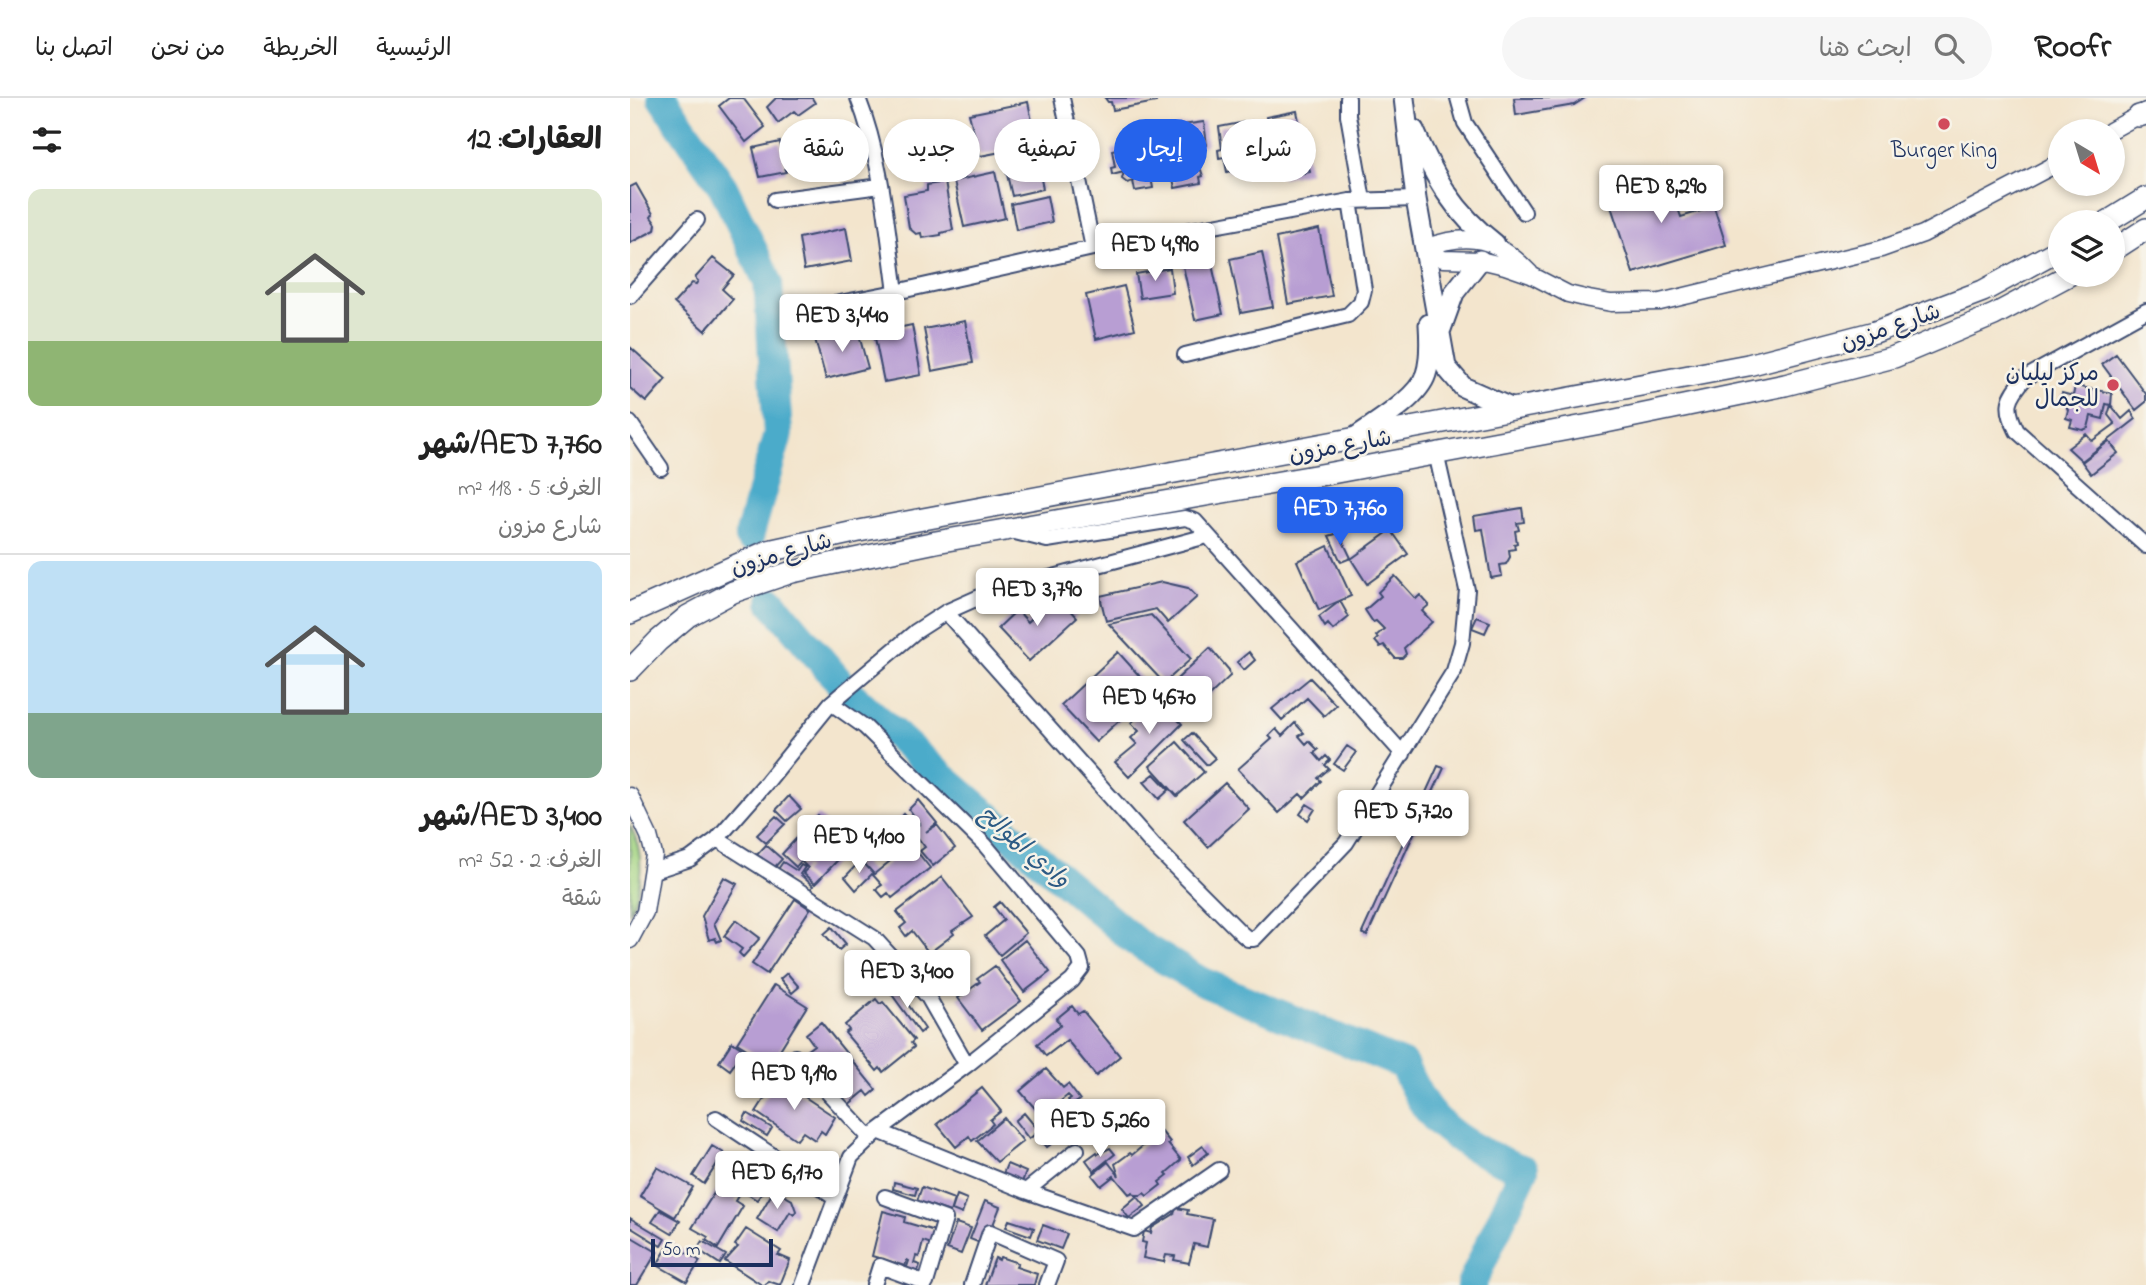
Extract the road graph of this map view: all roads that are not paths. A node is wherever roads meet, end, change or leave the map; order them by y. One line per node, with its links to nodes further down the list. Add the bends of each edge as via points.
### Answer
1 (858, 98): 9 (street)
2 (1062, 98): 20 (street)
3 (1348, 98): 13 (street)
4 (1458, 98): 15 (street, via 1465,123)
5 (1405, 104): 11 (main road); 19 (main road, via 1444,192)
6 (2144, 114): 7 (street)
7 (2125, 124)
8 (2048, 168): 24 (street, via 1923,234 1881,249 1660,302 1589,299)
9 (880, 186): 12 (street); 26 (street)
10 (2146, 198): 14 (main road)
11 (1416, 199): 13 (street); 22 (main road)
12 (775, 200)
13 (1356, 200): 20 (street); 31 (street, via 1364,290 1361,302 1348,315)
14 (2125, 211)
15 (1524, 212)
16 (697, 220): 27 (street)
17 (2146, 229): 18 (main road)
18 (2125, 243)
19 (1495, 244): 22 (street, via 1465,239 1437,243); 24 (street, via 1511,253)
20 (1093, 248): 26 (street)
21 (2048, 256): 32 (main road, شارع مزون, via 1983,291 1875,332 1748,365)
22 (1425, 258): 23 (street); 30 (main road); 34 (main road, via 1430,348 1426,374 1416,390)
23 (1480, 260): 24 (street); 30 (main road, via 1454,293)
24 (1531, 275)
25 (2048, 286): 35 (main road, شارع مزون, via 1994,315 1894,357 1759,390)
26 (897, 292): 28 (street)
27 (630, 296)
28 (804, 310)
29 (2146, 311): 39 (street, via 2025,378 2010,395 2009,415 2017,431)
30 (1440, 334): 32 (main road, via 1446,367 1464,387)
31 (1185, 355)
32 (1513, 409): 34 (main road, شارع مزون)
33 (630, 423): 36 (street)
34 (1353, 440): 41 (main road, شارع مزون, via 768,551)
35 (1436, 453): 37 (main road, شارع مزون); 44 (street, via 1467,590 1462,643 1454,671)
36 (661, 468)
37 (1006, 530): 38 (street, via 1047,540 1185,518); 42 (main road, شارع مزون, via 792,572 733,592 688,616)
38 (1207, 536): 40 (street, via 982,596); 44 (street)
39 (2146, 546)
40 (946, 612): 43 (street, via 915,632); 44 (street, via 1153,845 1248,939 1254,939 1346,843)
41 (630, 613)
42 (630, 670)
43 (831, 703): 47 (street); 51 (street, via 865,727 985,845 1079,957 1082,968 1072,981)
44 (1404, 754)
45 (630, 796): 46 (street)
46 (635, 813): 48 (street, via 649,836)
47 (717, 839): 48 (street, via 690,859); 51 (street, via 874,938 928,997)
48 (653, 871): 49 (street, via 645,912)
49 (630, 940)
50 (795, 1057): 53 (street)
51 (967, 1065): 53 (street)
52 (716, 1118): 57 (street)
53 (874, 1135): 56 (street); 57 (street, via 851,1157)
54 (1077, 1150): 56 (street)
55 (1219, 1170): 56 (street, via 1134,1229)
56 (1026, 1191)
57 (835, 1197): 59 (street)
58 (884, 1197): 60 (street, via 946,1219 926,1283 880,1266)
59 (803, 1285)
60 (874, 1285)
61 (972, 1285): 62 (street, via 990,1232 1056,1261)
62 (1047, 1285)

